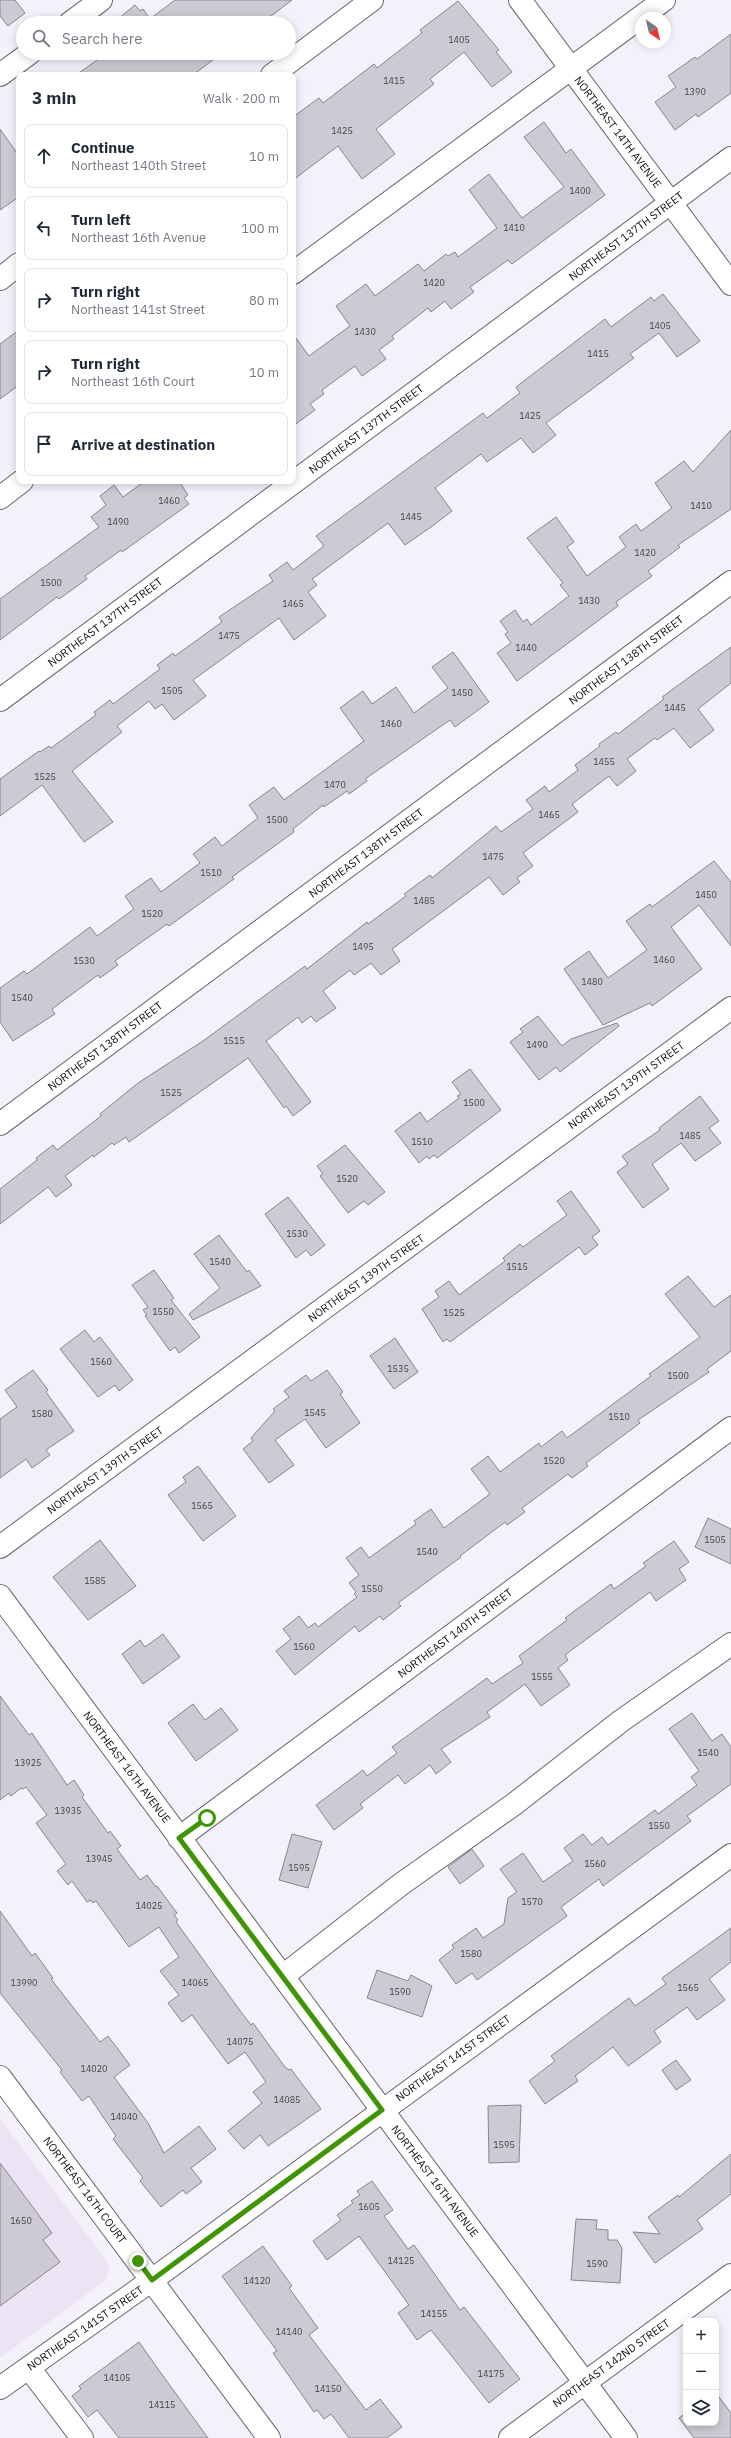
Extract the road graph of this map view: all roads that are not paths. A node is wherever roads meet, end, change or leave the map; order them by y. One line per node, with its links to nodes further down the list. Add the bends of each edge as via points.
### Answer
1 (101, 0): 5 (street)
2 (372, 0): 6 (street)
3 (520, 0): 9 (street, NORTHEAST 14TH AVENUE)
4 (664, 0): 9 (street)
5 (79, 16)
6 (296, 57)
7 (20, 60): 11 (street)
8 (292, 60): 10 (street)
9 (571, 68): 13 (street, NORTHEAST 14TH AVENUE); 15 (street)
10 (276, 72)
11 (0, 75)
12 (731, 158): 13 (street, NORTHEAST 137TH STREET)
13 (671, 203): 17 (street, NORTHEAST 14TH AVENUE); 18 (street, NORTHEAST 137TH STREET)
14 (16, 266): 16 (street)
15 (296, 271)
16 (0, 279)
17 (731, 284)
18 (296, 481)
19 (18, 484): 21 (street)
20 (292, 484): 23 (street, NORTHEAST 137TH STREET)
21 (0, 498)
22 (731, 582): 25 (street, NORTHEAST 138TH STREET)
23 (0, 700)
24 (731, 1008): 27 (street, NORTHEAST 139TH STREET)
25 (0, 1124)
26 (730, 1430): 30 (street, NORTHEAST 140TH STREET)
27 (0, 1547)
28 (0, 1596): 30 (street, NORTHEAST 16TH AVENUE)
29 (731, 1644): 32 (street, via 621,1721 513,1805 400,1885)
30 (179, 1838): 32 (street, NORTHEAST 16TH AVENUE)
31 (731, 1855): 34 (street, NORTHEAST 141ST STREET)
32 (283, 1976): 34 (street, NORTHEAST 16TH AVENUE)
33 (0, 2077): 36 (street, NORTHEAST 16TH COURT)
34 (382, 2110): 36 (street, NORTHEAST 141ST STREET); 38 (street, NORTHEAST 16TH AVENUE)
35 (731, 2275): 38 (street, NORTHEAST 142ND STREET)
36 (152, 2280): 37 (street, NORTHEAST 141ST STREET); 41 (street, NORTHEAST 16TH COURT)
37 (29, 2368): 39 (street, NORTHEAST 141ST STREET); 40 (street)
38 (585, 2382): 42 (street, NORTHEAST 142ND STREET); 43 (street, NORTHEAST 16TH AVENUE)
39 (0, 2388)
40 (82, 2438)
41 (269, 2438)
42 (510, 2438)
43 (626, 2438)

